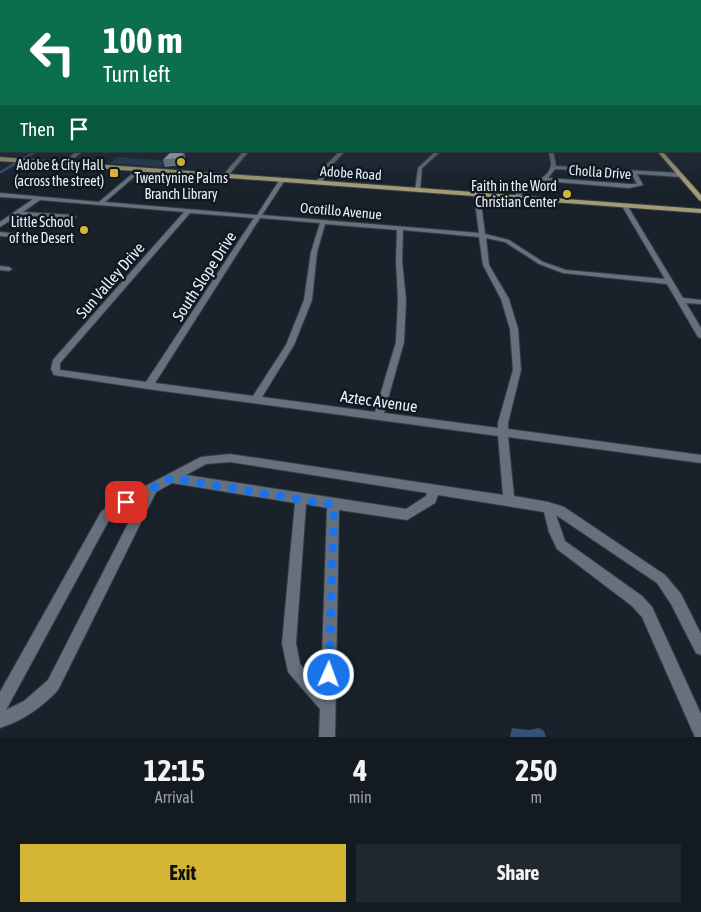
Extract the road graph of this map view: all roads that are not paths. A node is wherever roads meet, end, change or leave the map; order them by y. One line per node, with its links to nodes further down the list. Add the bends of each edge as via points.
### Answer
1 (80, 152): 8 (street)
2 (246, 152): 13 (street)
3 (342, 152): 16 (street, via 328,166)
4 (438, 152): 17 (street, via 420,168)
5 (551, 152): 9 (street)
6 (660, 152): 12 (main road)
7 (0, 159): 8 (main road, Adobe Road)
8 (63, 164): 10 (main road, Adobe Road)
9 (553, 167): 11 (street); 15 (street)
10 (139, 170): 13 (main road, Adobe Road); 24 (street)
11 (633, 172): 12 (street); 15 (street, Cholla Drive, via 640,185)
12 (680, 175): 18 (main road)
13 (225, 176): 14 (main road, Adobe Road)
14 (282, 180): 16 (main road, Adobe Road); 30 (street, South Slope Drive)
15 (543, 180): 22 (street, via 522,190)
16 (319, 183): 17 (main road, Adobe Road)
17 (417, 190): 20 (main road, Adobe Road)
18 (698, 193): 23 (main road)
19 (0, 195): 21 (street, Ocotillo Avenue)
20 (477, 195): 22 (main road, Adobe Road); 35 (street)
21 (39, 198): 24 (street, Ocotillo Avenue); 28 (street)
22 (517, 198): 25 (main road, Adobe Road)
23 (701, 199)
24 (101, 203): 26 (street, Ocotillo Avenue)
25 (625, 206): 27 (main road, Adobe Road); 39 (street)
26 (188, 211): 30 (street, Ocotillo Avenue); 43 (street, Sun Valley Drive, via 56,362)
27 (701, 211)
28 (18, 213): 29 (street); 32 (street)
29 (73, 217)
30 (258, 217): 31 (street, Ocotillo Avenue); 44 (street, South Slope Drive)
31 (323, 222): 33 (street, Ocotillo Avenue); 45 (street, via 314,252 307,303 290,345)
32 (0, 225)
33 (400, 229): 35 (street, Ocotillo Avenue); 46 (street, via 400,342)
34 (0, 234): 36 (street)
35 (482, 235): 39 (street, Ocotillo Avenue, via 507,241 540,263 565,272); 47 (street, via 486,265 505,299 514,329 517,370)
36 (47, 239)
37 (0, 268): 38 (street)
38 (9, 269)
39 (670, 282): 40 (street)
40 (682, 300): 41 (street); 42 (street)
41 (701, 302)
42 (701, 335)
43 (55, 369): 44 (street, Aztec Avenue, via 65,375)
44 (148, 386): 45 (street, Aztec Avenue)
45 (255, 400): 46 (street, Aztec Avenue)
46 (378, 416): 47 (street, Aztec Avenue)
47 (503, 433): 48 (street, Aztec Avenue); 53 (street)
48 (701, 459)
49 (171, 478): 50 (street); 51 (street, via 206,460 230,458); 52 (street)
50 (152, 488): 57 (street, via 105,516); 59 (street, via 53,685 17,716)
51 (434, 490): 53 (street); 54 (street, via 431,499 407,515)
52 (301, 500): 54 (street); 58 (street, via 289,643 293,667)
53 (509, 500): 55 (street)
54 (334, 505): 58 (street)
55 (548, 507): 56 (street, via 560,511 661,580 676,599); 60 (street, via 561,545 638,601 646,612)
56 (701, 648)
57 (0, 707)
58 (328, 708): 61 (street)
59 (0, 720)
60 (701, 732)
61 (326, 737)

